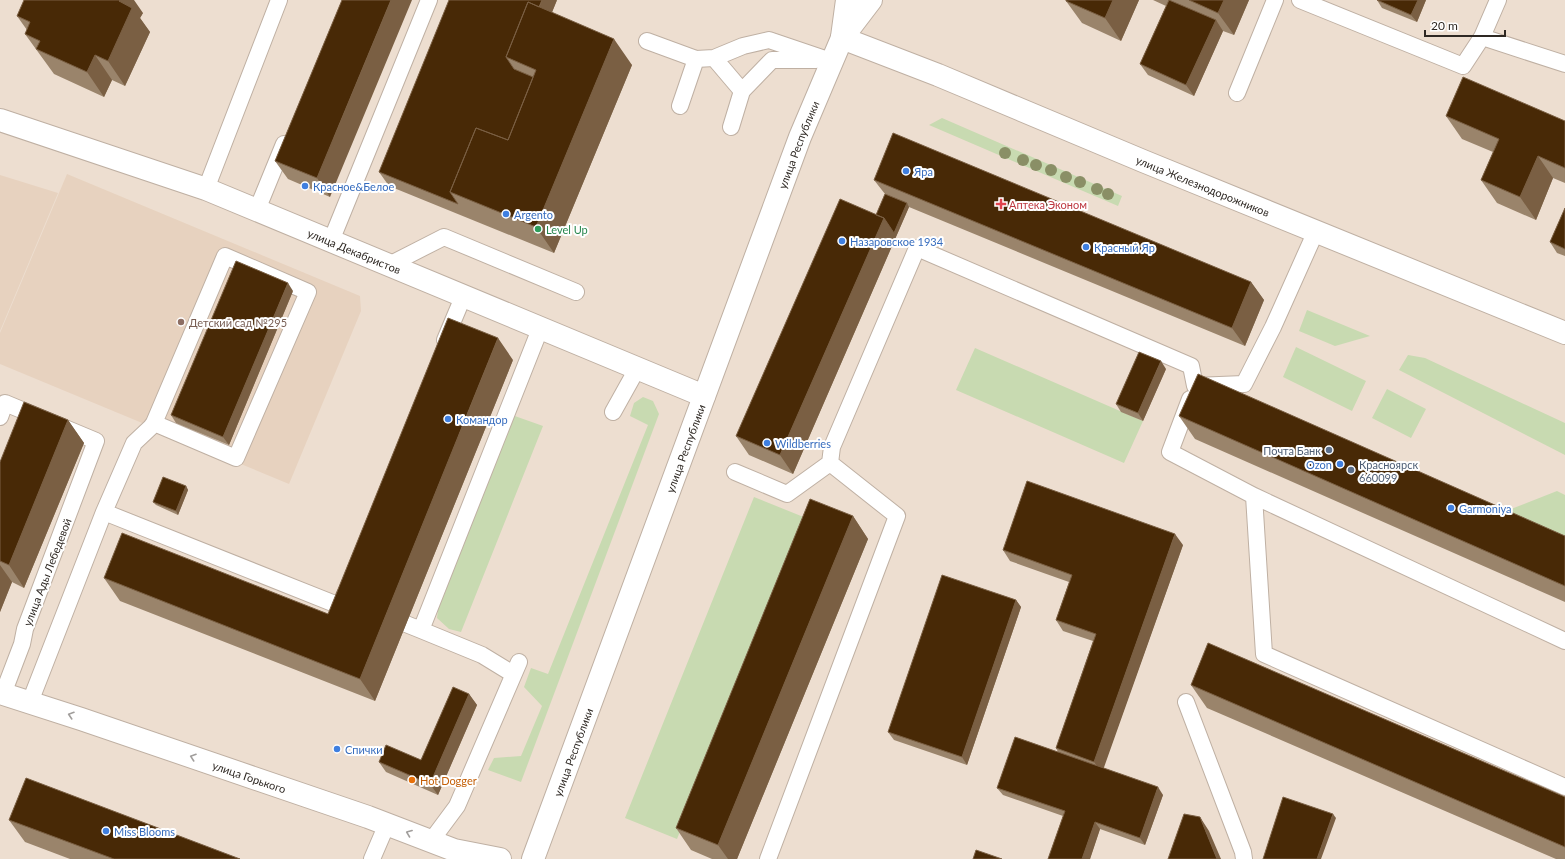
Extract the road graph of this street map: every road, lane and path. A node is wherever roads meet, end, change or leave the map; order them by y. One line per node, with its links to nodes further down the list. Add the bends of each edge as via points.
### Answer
1 (279, 0): 21 (lane)
2 (430, 0): 24 (lane)
3 (847, 0): 9 (street, улица Республики)
4 (871, 0): 9 (street, улица Республики)
5 (1275, 0): 16 (lane)
6 (1300, 0): 8 (lane, via 1463,66)
7 (1498, 0): 8 (lane)
8 (1482, 37): 14 (lane)
9 (842, 38): 13 (street, улица Республики); 23 (street, улица Железнодорожников, via 946,78)
10 (647, 41): 12 (lane)
11 (714, 58): 12 (lane); 13 (lane, via 743,46 768,40); 15 (lane)
12 (696, 59): 17 (lane)
13 (831, 61): 15 (lane, via 772,60); 33 (street, улица Республики, via 800,137)
14 (1565, 64)
15 (742, 91): 19 (lane)
16 (1237, 93)
17 (680, 106)
18 (0, 120): 21 (street, улица Декабристов)
19 (731, 127)
20 (290, 130): 22 (lane)
21 (206, 190): 22 (street, улица Декабристов)
22 (257, 210): 24 (street, улица Декабристов)
23 (1316, 231): 29 (street, улица Железнодорожников); 32 (lane, via 1244,384)
24 (331, 240): 25 (street, улица Декабристов)
25 (389, 265): 26 (lane, via 444,237); 27 (street, улица Декабристов)
26 (576, 292)
27 (463, 297): 28 (street, улица Декабристов); 30 (lane)
28 (540, 329): 31 (street, улица Декабристов); 45 (lane)
29 (1565, 333)
30 (440, 352)
31 (637, 369): 33 (street, улица Декабристов); 34 (lane)
32 (1195, 386): 37 (lane, via 1191,366 917,248 832,447); 39 (lane, via 1170,452)
33 (704, 396): 55 (street, улица Республики)
34 (613, 412)
35 (0, 417): 47 (lane, улица Ады Лебедевой, via 5,403 96,441)
36 (154, 423): 36 (lane, via 236,458 308,292 226,256); 40 (lane, via 134,443)
37 (830, 463): 38 (lane, via 788,494); 56 (lane, via 897,516)
38 (735, 472)
39 (1254, 496): 46 (lane); 50 (lane, via 1264,654)
40 (104, 512): 43 (lane); 48 (lane)
41 (352, 577): 43 (lane)
42 (356, 602): 43 (lane)
43 (340, 606)
44 (406, 624): 45 (lane)
45 (421, 630): 52 (lane, via 516,668 457,806)
46 (1565, 641)
47 (1, 697): 48 (street, улица Горького)
48 (30, 702): 51 (street, улица Горького, one-way to 48)
49 (1186, 702): 57 (lane)
50 (1565, 788)
51 (387, 824): 52 (street, улица Горького, one-way to 51); 53 (lane)
52 (431, 841): 54 (street, улица Горького, via 454,850)
53 (372, 859)
54 (500, 859)
55 (533, 859)
56 (768, 859)
57 (1244, 859)

